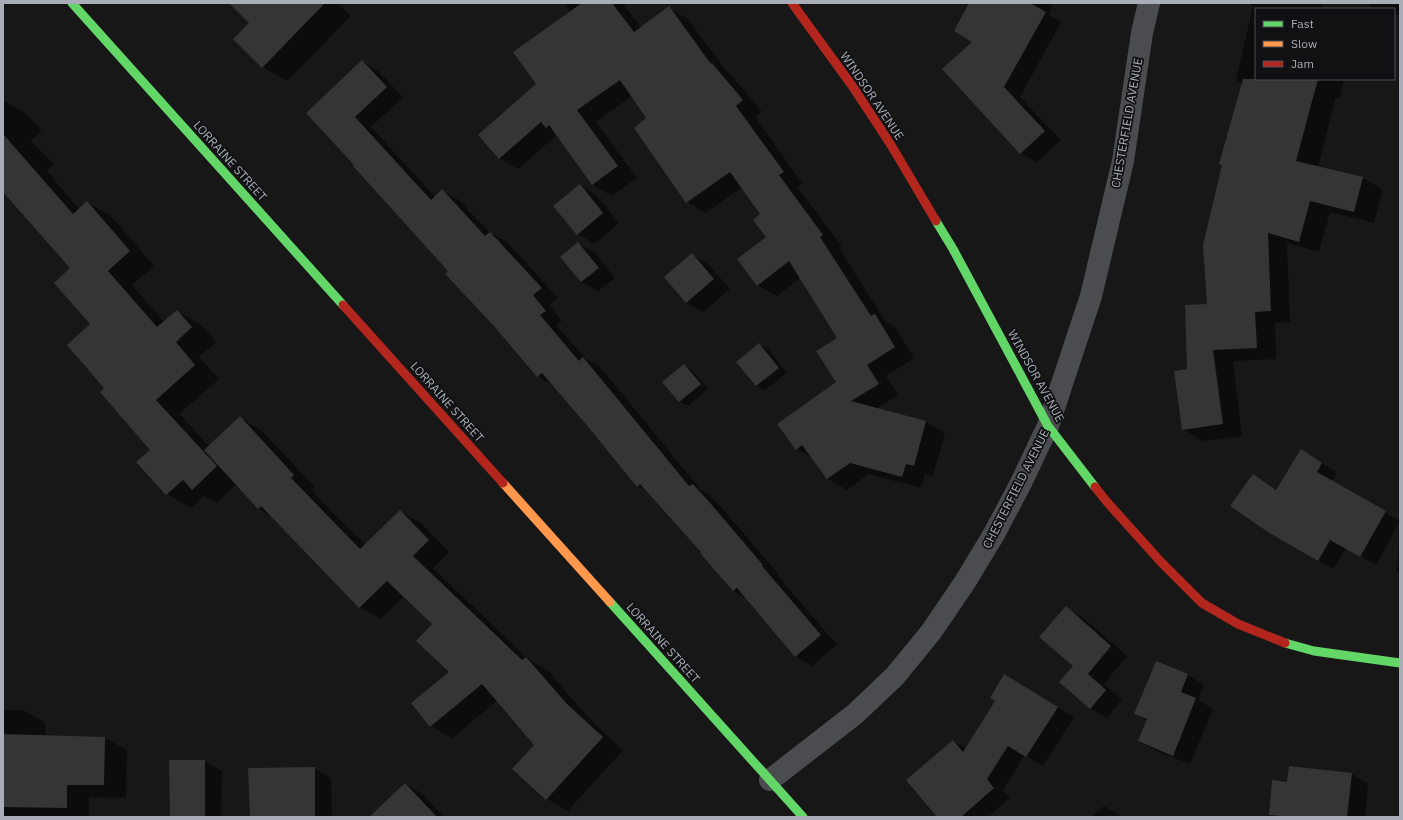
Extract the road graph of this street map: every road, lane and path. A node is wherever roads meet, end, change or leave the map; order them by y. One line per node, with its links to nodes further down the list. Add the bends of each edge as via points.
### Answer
1 (72, 3): 6 (street, LORRAINE STREET)
2 (792, 3): 4 (street, WINDSOR AVENUE, via 891,145 953,249)
3 (1149, 3): 4 (street, CHESTERFIELD AVENUE, via 1113,206 1091,296)
4 (1048, 426): 5 (street, WINDSOR AVENUE, via 1107,502 1202,603 1238,624 1276,641 1314,651); 6 (street, CHESTERFIELD AVENUE, via 994,534 931,632 895,676 855,714)
5 (1400, 663)
6 (770, 780): 7 (street, LORRAINE STREET)
7 (803, 817)

